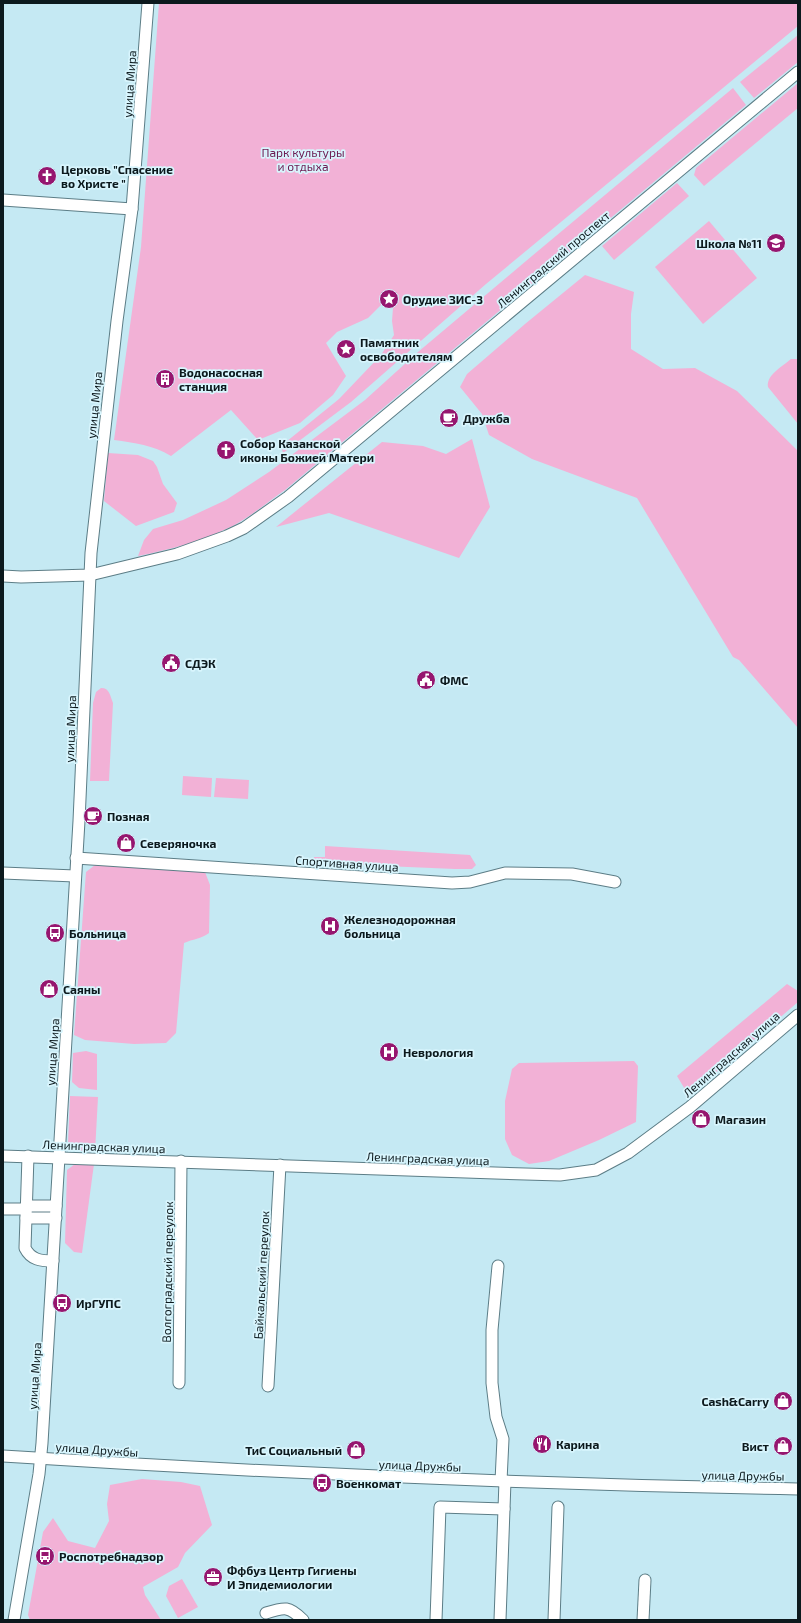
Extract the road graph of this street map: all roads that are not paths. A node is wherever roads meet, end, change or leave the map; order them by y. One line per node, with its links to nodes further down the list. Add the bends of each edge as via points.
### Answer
1 (148, 3): 4 (street, улица Мира)
2 (798, 72): 5 (street, Ленинградский проспект, via 288,498 227,536 202,546)
3 (3, 200): 4 (street)
4 (132, 210): 5 (street, улица Мира, via 117,320)
5 (90, 575): 6 (street, Ленинградский проспект); 7 (street, улица Мира)
6 (3, 576)
7 (76, 858): 9 (street, улица Мира); 10 (street, Спортивная улица, via 452,883 470,882 505,873 572,874)
8 (3, 873): 9 (street)
9 (75, 876): 14 (street, улица Мира)
10 (615, 882)
11 (798, 1015): 16 (street, Ленинградская улица, via 690,1107 628,1153 596,1170 553,1175)
12 (3, 1156): 13 (street, Ленинградская улица)
13 (28, 1156): 14 (street, Ленинградская улица); 19 (street)
14 (59, 1156): 15 (street, Ленинградская улица); 17 (street, улица Мира)
15 (181, 1161): 16 (street, Ленинградская улица); 23 (street, Волгоградский переулок)
16 (280, 1165): 24 (street, Байкальский переулок)
17 (56, 1206): 19 (street); 20 (street, улица Мира)
18 (3, 1209): 19 (street)
19 (26, 1211): 20 (street); 21 (street, via 25,1243 29,1255)
20 (56, 1218): 21 (street, улица Мира)
21 (53, 1261): 26 (street, улица Мира)
22 (498, 1266): 27 (street, via 492,1330 492,1382 496,1417 503,1439)
23 (179, 1384)
24 (268, 1386)
25 (3, 1456): 26 (street, улица Дружбы)
26 (41, 1458): 27 (street, улица Дружбы, via 283,1473); 33 (street, улица Мира)
27 (503, 1481): 28 (street, улица Дружбы); 30 (street)
28 (798, 1489)
29 (558, 1507): 37 (street)
30 (504, 1508): 35 (street, via 440,1507); 36 (street)
31 (645, 1580): 38 (street)
32 (266, 1613): 34 (street, via 283,1608 289,1609)
33 (14, 1620)
34 (303, 1620)
35 (436, 1620)
36 (500, 1620)
37 (554, 1620)
38 (644, 1620)

